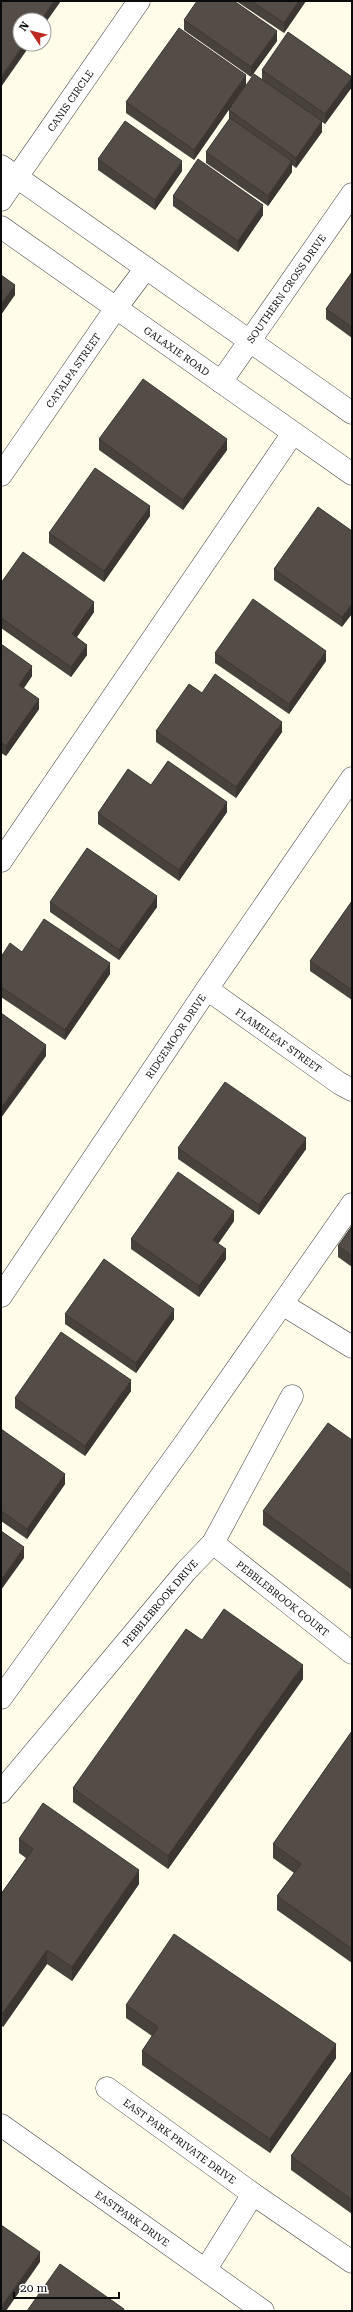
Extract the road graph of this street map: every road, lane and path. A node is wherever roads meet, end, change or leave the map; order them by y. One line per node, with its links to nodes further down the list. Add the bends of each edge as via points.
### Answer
1 (139, 1): 2 (street, CANIS CIRCLE)
2 (9, 171): 4 (street, CANIS CIRCLE); 6 (street)
3 (352, 194): 8 (street, SOUTHERN CROSS DRIVE)
4 (1, 200)
5 (1, 227): 7 (street, GALAXIE ROAD)
6 (146, 268): 7 (street, CATALPA STREET); 8 (street)
7 (116, 308): 9 (street, GALAXIE ROAD); 13 (street, CATALPA STREET)
8 (250, 340): 9 (street, SOUTHERN CROSS DRIVE); 10 (street)
9 (221, 382): 11 (street, GALAXIE ROAD)
10 (352, 413)
11 (293, 433): 12 (street, GALAXIE ROAD); 15 (street)
12 (352, 474)
13 (1, 475)
14 (352, 778): 16 (street, RIDGEMOOR DRIVE)
15 (1, 861)
16 (207, 989): 17 (street, FLAMELEAF STREET); 19 (street, RIDGEMOOR DRIVE)
17 (352, 1090)
18 (352, 1204): 20 (street)
19 (1, 1296)
20 (282, 1304): 21 (street); 25 (street)
21 (352, 1347)
22 (292, 1396): 23 (street, PEBBLEBROOK DRIVE)
23 (213, 1544): 24 (street, PEBBLEBROOK COURT); 26 (street, PEBBLEBROOK DRIVE, via 186,1571)
24 (352, 1653)
25 (1, 1698)
26 (1, 1792)
27 (107, 2088): 29 (street, EAST PARK PRIVATE DRIVE)
28 (1, 2125): 31 (street, EASTPARK DRIVE)
29 (253, 2194): 30 (street, EAST PARK PRIVATE DRIVE); 31 (street)
30 (352, 2262)
31 (206, 2268): 32 (street, EASTPARK DRIVE)
32 (263, 2311)

